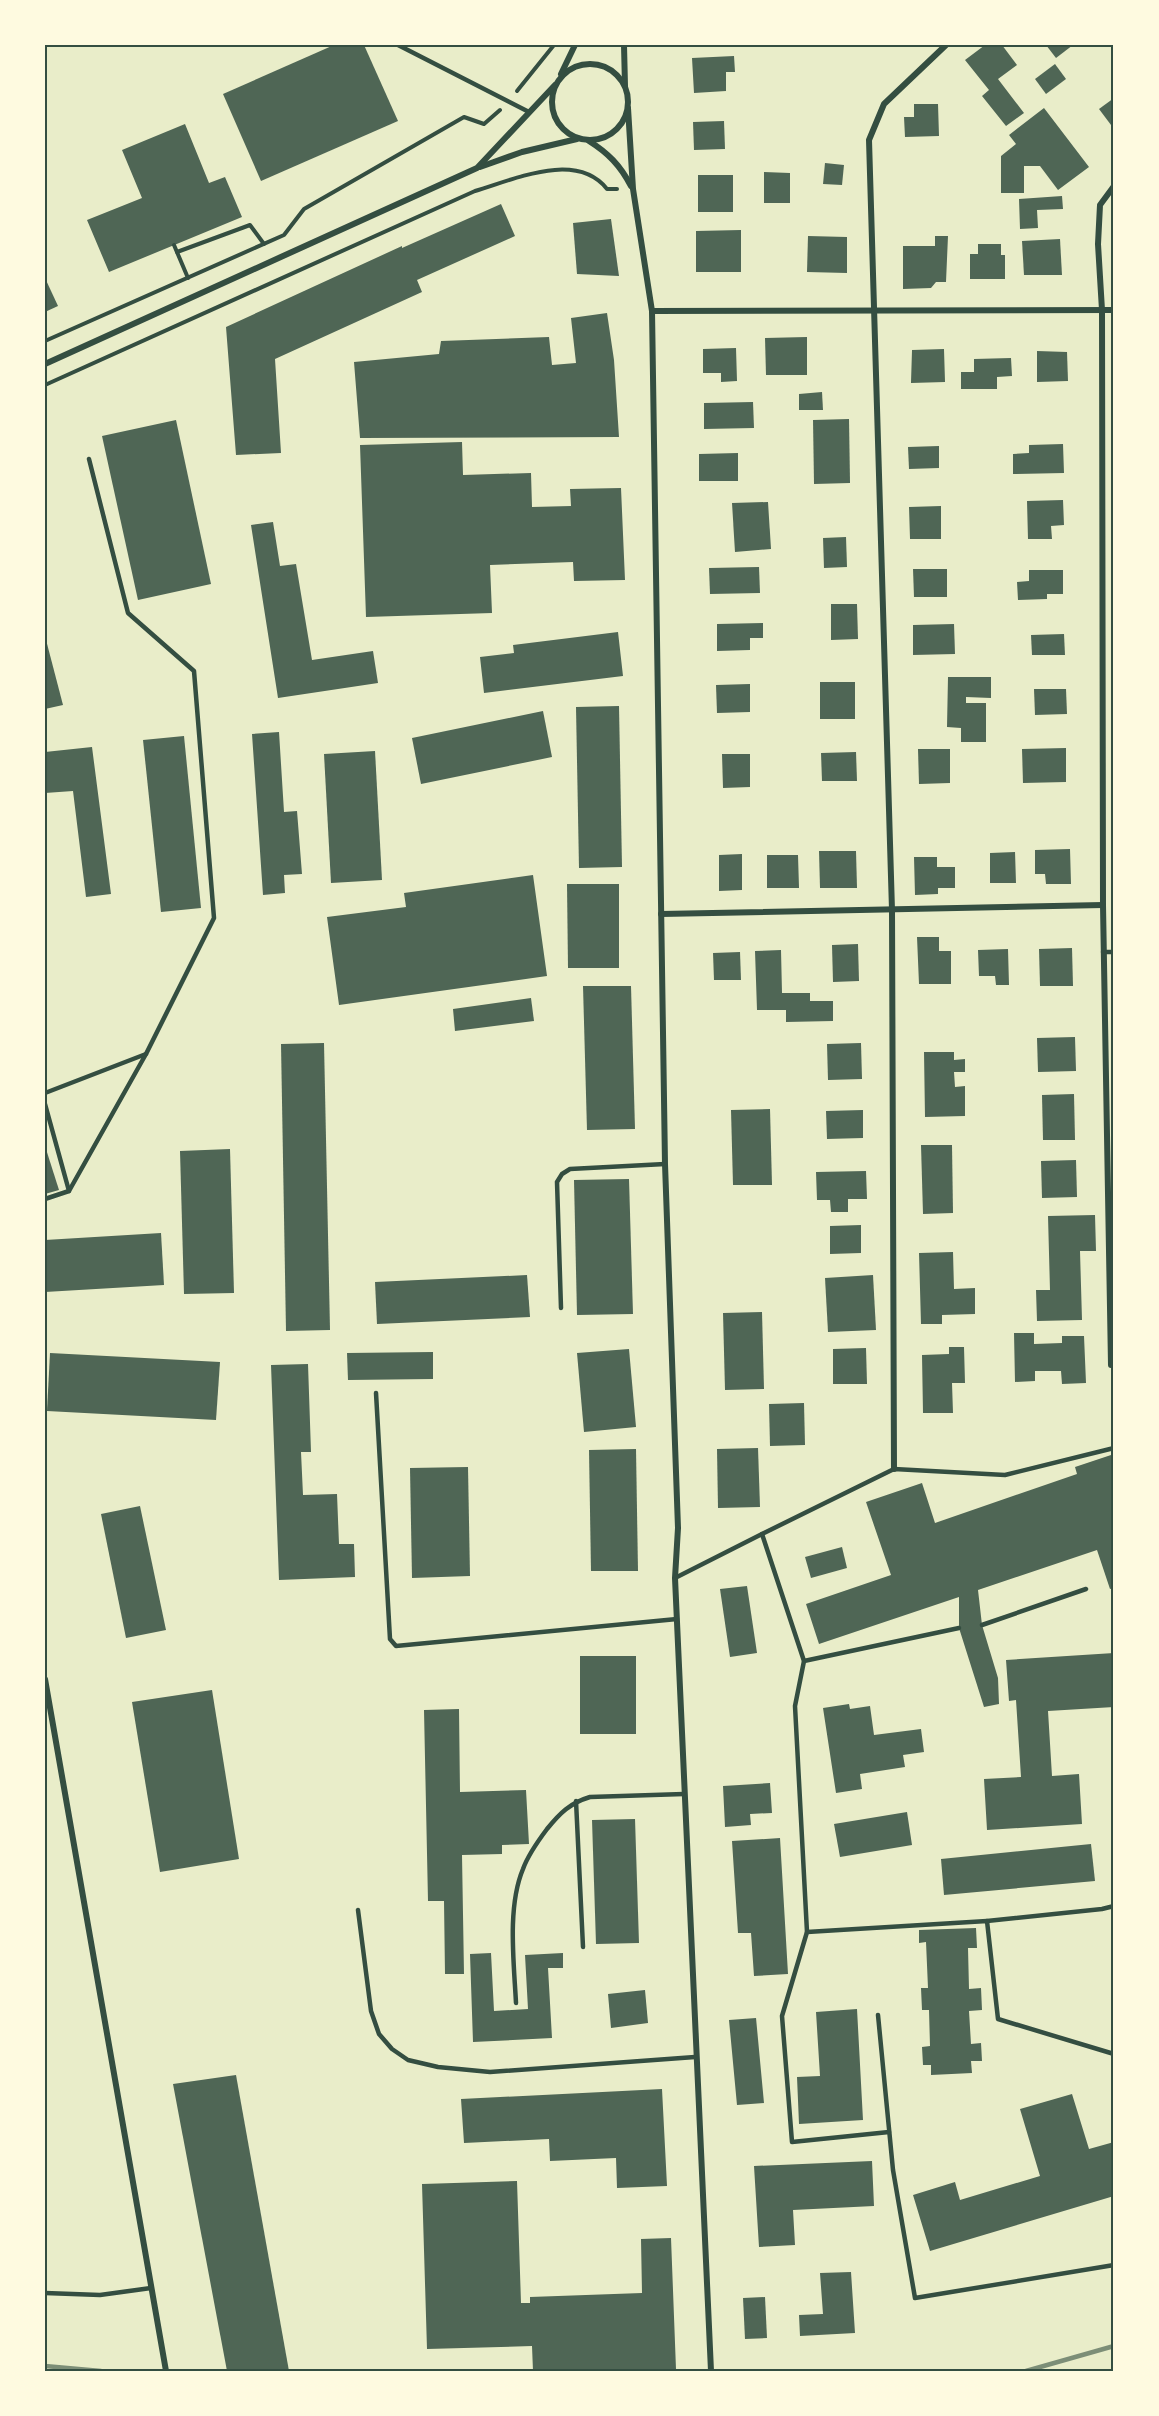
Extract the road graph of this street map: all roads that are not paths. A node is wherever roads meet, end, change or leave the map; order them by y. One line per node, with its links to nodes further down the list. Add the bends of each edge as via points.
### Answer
1 (398, 45): 9 (lane)
2 (575, 45): 5 (street)
3 (624, 45): 7 (street)
4 (946, 45): 15 (street, via 884,104 869,140)
5 (561, 76): 6 (street); 7 (street, via 569,69 590,63 611,70)
6 (555, 85): 9 (street); 10 (street, via 551,96 554,117 568,134)
7 (625, 87): 8 (street)
8 (628, 108): 11 (street, via 618,128 600,140); 14 (street)
9 (530, 112): 12 (street)
10 (578, 139): 11 (street); 12 (street)
11 (589, 141): 14 (street, via 608,152)
12 (477, 168): 19 (street)
13 (1114, 186): 16 (street, via 1100,206)
14 (633, 189): 18 (street)
15 (874, 310): 16 (street); 18 (street); 22 (street)
16 (1102, 310): 17 (street); 21 (street)
17 (1114, 310)
18 (652, 311): 23 (street)
19 (45, 364)
20 (89, 459): 26 (lane, via 128,613 194,671 214,918)
21 (1103, 905): 22 (street); 24 (street)
22 (892, 910): 23 (street); 36 (street)
23 (661, 914): 29 (street)
24 (1103, 952): 25 (lane); 33 (street)
25 (1114, 952)
26 (147, 1054): 27 (lane); 30 (lane)
27 (45, 1093)
28 (45, 1104): 30 (lane)
29 (665, 1164): 32 (lane, via 570,1169 562,1174 557,1182); 38 (street, via 678,1528)
30 (69, 1191): 31 (lane)
31 (45, 1199)
32 (561, 1308)
33 (1111, 1365)
34 (376, 1393): 40 (lane, via 390,1640 396,1646)
35 (1114, 1448): 36 (lane, via 1005,1475)
36 (894, 1469): 37 (lane)
37 (762, 1534): 38 (lane); 43 (lane)
38 (675, 1578): 40 (street)
39 (1086, 1589): 41 (lane)
40 (676, 1619): 45 (street)
41 (982, 1625)
42 (959, 1628): 43 (lane)
43 (804, 1661): 50 (lane, via 795,1706)
44 (45, 1679): 58 (street)
45 (684, 1794): 46 (lane, via 590,1797); 55 (street)
46 (576, 1801): 51 (lane); 52 (lane, via 548,1828 523,1869 515,1914)
47 (1114, 1906): 49 (lane)
48 (358, 1910): 55 (lane, via 371,2011 379,2034 408,2060 490,2072)
49 (987, 1921): 50 (lane); 54 (lane, via 998,2019)
50 (807, 1932): 56 (lane, via 782,2016 792,2142)
51 (583, 1947)
52 (516, 2003)
53 (878, 2015): 56 (lane)
54 (1114, 2054)
55 (695, 2057): 61 (street)
56 (889, 2132): 57 (lane, via 915,2298)
57 (1114, 2265)
58 (151, 2288): 59 (lane, via 100,2295); 60 (street)
59 (45, 2293)
60 (166, 2371)
61 (711, 2371)

